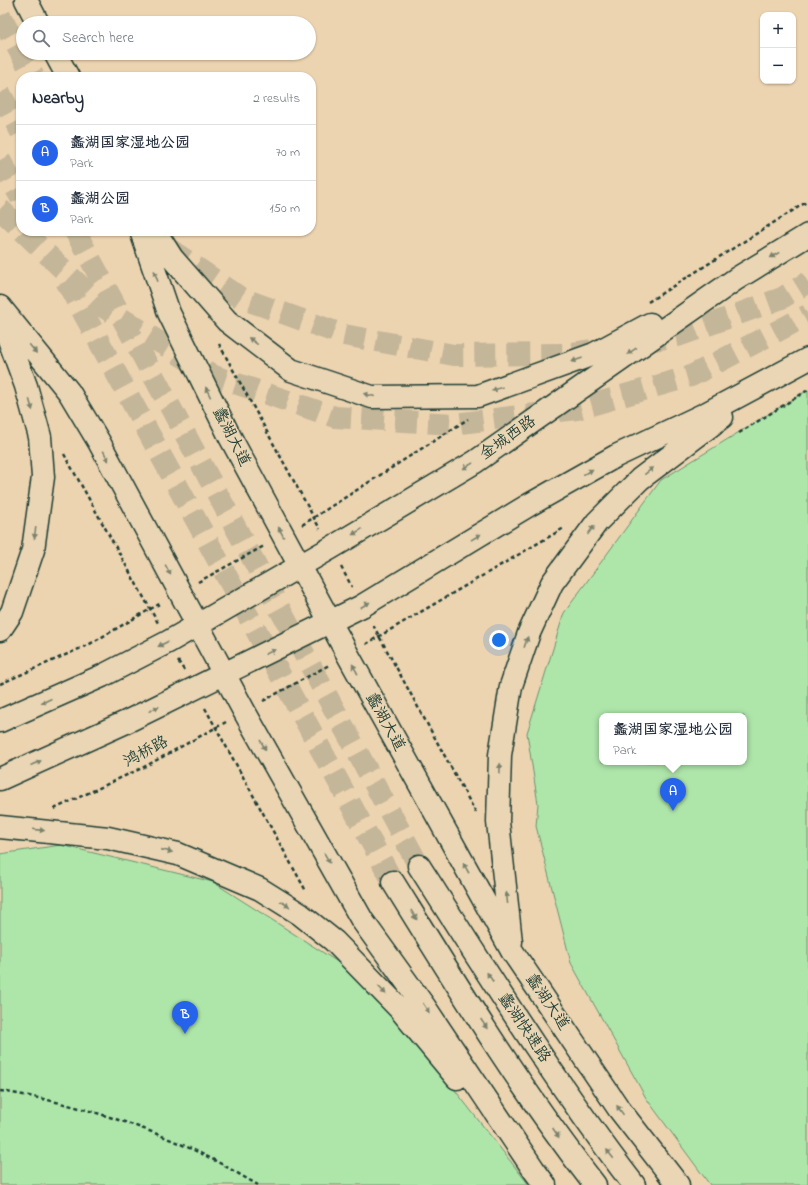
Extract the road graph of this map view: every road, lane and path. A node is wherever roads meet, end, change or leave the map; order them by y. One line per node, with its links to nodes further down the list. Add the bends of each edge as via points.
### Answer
1 (26, 0): 2 (main road)
2 (34, 16)
3 (59, 60): 4 (main road)
4 (65, 72)
5 (808, 201): 10 (path)
6 (808, 235): 9 (main road, 金城西路, one-way to 9)
7 (143, 236): 17 (main road, 蠡湖大道, one-way to 7, via 229,435 169,313)
8 (158, 236): 9 (main road, one-way to 8, via 594,354 478,396 372,397 291,370 227,321 172,258)
9 (736, 279): 18 (main road, 金城西路, one-way to 18, via 475,462)
10 (647, 302)
11 (0, 307): 19 (main road, one-way to 19, via 68,392 99,442)
12 (0, 315): 23 (main road, one-way to 23, via 26,386 40,437 43,477 33,550 12,612)
13 (802, 363): 21 (main road, one-way to 13, via 362,606 529,505 616,456 707,413); 38 (main road, one-way to 13, via 498,822 500,756 511,686 529,634 552,583 597,522 640,478 697,435)
14 (472, 416): 17 (path, via 314,518)
15 (63, 453): 20 (path)
16 (568, 525): 25 (path)
17 (283, 535): 18 (main road, 蠡湖大道); 19 (path)
18 (300, 566): 21 (main road, 蠡湖大道); 22 (main road, 金城西路)
19 (180, 592): 20 (path); 22 (main road)
20 (150, 609): 24 (path); 27 (path, via 88,645)
21 (330, 622): 25 (main road, 蠡湖大道); 26 (main road, one-way to 21)
22 (197, 625): 24 (main road, 金城西路); 26 (main road)
23 (0, 630)
24 (168, 642): 28 (path); 30 (main road, 金城西路, one-way to 30, via 102,676)
25 (348, 655): 29 (path, 鸿桥路); 38 (main road, 蠡湖大道, one-way to 25)
26 (224, 675): 28 (main road); 29 (main road)
27 (0, 684)
28 (194, 689): 31 (path); 32 (main road, one-way to 28)
29 (244, 711): 31 (path, 鸿桥路); 40 (main road, one-way to 40, via 362,920 424,1006)
30 (0, 721)
31 (215, 727): 33 (path, 鸿桥路, via 144,767); 37 (path)
32 (0, 779)
33 (53, 810)
34 (0, 827): 40 (main road, one-way to 40, via 108,838 178,854 260,889 300,914 334,941 399,1008)
35 (419, 866): 43 (main road, 蠡湖快速路, one-way to 35, via 591,1129)
36 (393, 882): 42 (main road, 蠡湖快速路, one-way to 42, via 458,985)
37 (307, 893)
38 (512, 951): 44 (main road, 蠡湖大道, one-way to 38, via 619,1109)
39 (0, 1091): 41 (path, via 71,1106 136,1126 202,1154)
40 (539, 1178)
41 (258, 1185)
42 (594, 1185)
43 (634, 1185)
44 (678, 1185)

